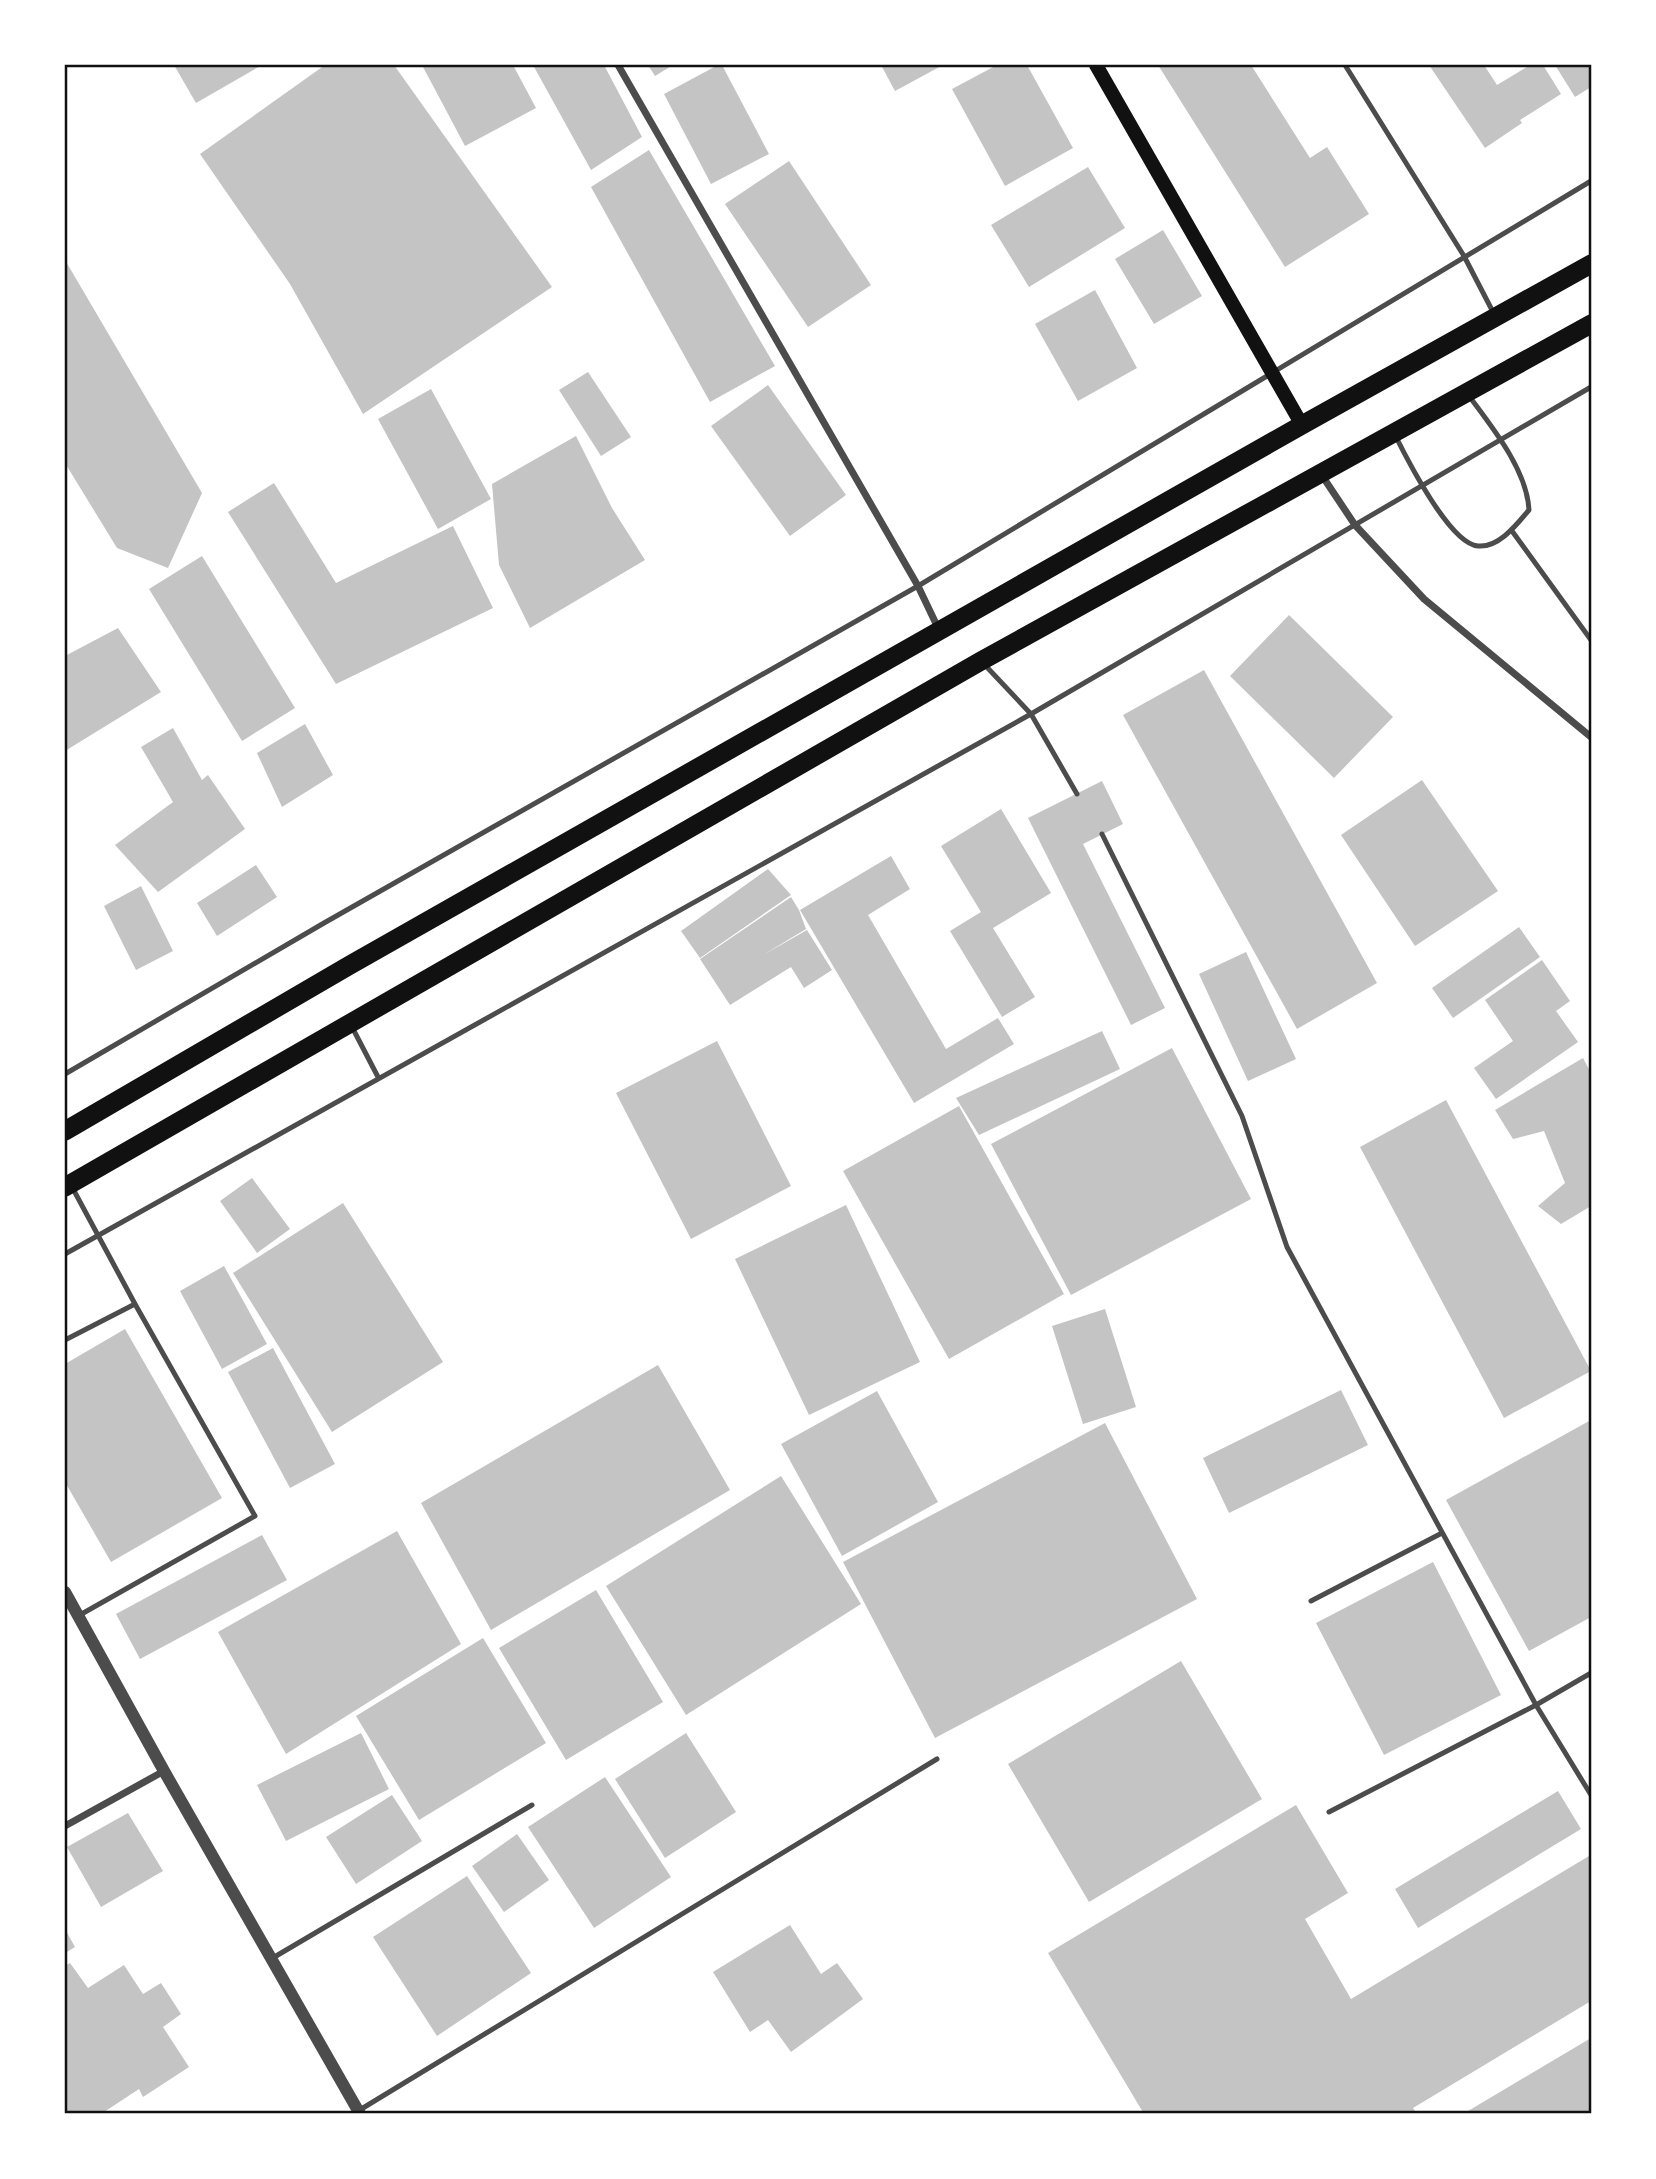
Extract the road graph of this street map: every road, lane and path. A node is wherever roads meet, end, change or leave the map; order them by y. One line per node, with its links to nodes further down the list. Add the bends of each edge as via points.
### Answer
1 (618, 65): 19 (street)
2 (1096, 65): 9 (main road)
3 (1345, 65): 5 (lane)
4 (1591, 181): 5 (lane)
5 (1464, 256): 7 (lane); 9 (lane)
6 (1591, 264): 7 (highway)
7 (1496, 318): 12 (highway)
8 (1591, 324): 11 (highway)
9 (1272, 373): 12 (main road); 19 (lane)
10 (1591, 387): 14 (lane)
11 (1467, 394): 13 (highway); 14 (lane)
12 (1302, 425): 20 (highway)
13 (1394, 433): 15 (highway); 16 (lane)
14 (1502, 440): 16 (lane); 18 (lane, via 1528,495 1529,510)
15 (1321, 474): 17 (street); 22 (highway)
16 (1421, 487): 17 (lane); 18 (lane, via 1471,544 1481,547)
17 (1355, 525): 23 (lane); 24 (street, via 1424,599)
18 (1512, 531): 21 (lane)
19 (918, 586): 20 (street); 28 (lane)
20 (939, 631): 30 (highway)
21 (1591, 640)
22 (981, 661): 23 (lane); 27 (highway)
23 (1031, 714): 25 (lane); 29 (lane)
24 (1591, 737)
25 (1077, 794)
26 (1102, 834): 36 (lane, via 1242,1116 1287,1247)
27 (351, 1024): 29 (lane); 31 (highway)
28 (65, 1073)
29 (378, 1077): 32 (lane)
30 (65, 1130)
31 (67, 1186): 32 (lane)
32 (99, 1234): 33 (lane); 34 (lane)
33 (65, 1254)
34 (135, 1304): 35 (lane); 39 (lane, via 256,1516)
35 (65, 1340)
36 (1442, 1532): 38 (lane); 41 (lane)
37 (65, 1592): 39 (street)
38 (1311, 1601)
39 (78, 1616): 43 (street)
40 (1591, 1673): 41 (lane)
41 (1536, 1705): 44 (lane); 46 (lane)
42 (937, 1759): 49 (lane)
43 (164, 1771): 47 (street); 48 (street)
44 (1591, 1795)
45 (532, 1805): 48 (lane)
46 (1329, 1812)
47 (65, 1826)
48 (271, 1959): 49 (street)
49 (359, 2113)

